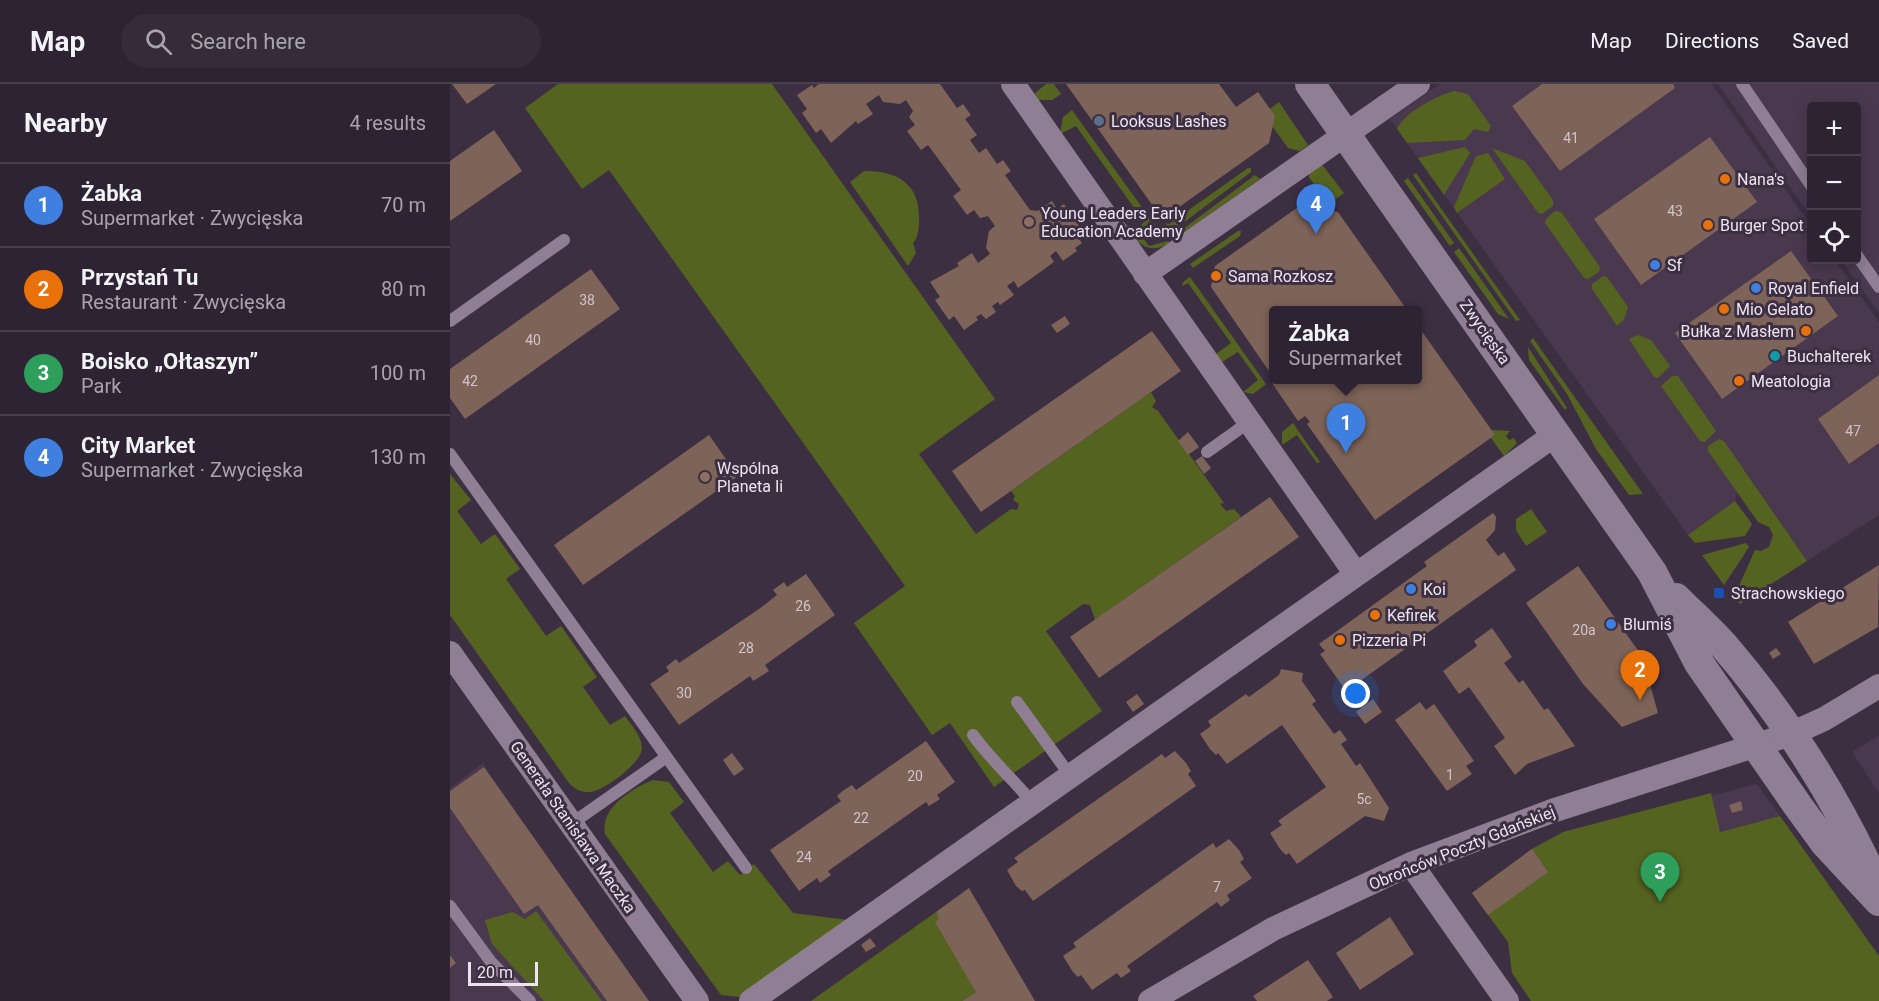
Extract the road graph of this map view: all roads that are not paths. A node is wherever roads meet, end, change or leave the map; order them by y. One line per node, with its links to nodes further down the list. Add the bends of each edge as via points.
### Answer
1 (1013, 84): 9 (street)
2 (1310, 84): 5 (street, Zwycięska)
3 (1418, 84): 5 (street)
4 (1742, 84): 6 (lane)
5 (1345, 133): 9 (street); 13 (street, Zwycięska)
6 (1807, 180)
7 (564, 240): 11 (lane)
8 (1861, 260): 10 (lane)
9 (1145, 274): 12 (street)
10 (1879, 288)
11 (450, 321)
12 (1249, 422): 14 (lane); 16 (street)
13 (1556, 434): 16 (street); 17 (street, Zwycięska)
14 (1207, 452)
15 (450, 454): 24 (lane)
16 (1356, 574): 25 (street)
17 (1658, 581): 21 (street, Zwycięska, via 1724,645); 23 (street, Zwycięska, via 1699,663)
18 (450, 652): 27 (street, Generała Stanisława Maczka)
19 (1879, 686): 21 (street, Obrońców Poczty Gdańskiej)
20 (1017, 702): 25 (lane)
21 (1791, 734): 23 (street, Obrońców Poczty Gdańskiej); 30 (street, Zwycięska, via 1850,828)
22 (973, 735): 26 (lane)
23 (1755, 744): 28 (street, Obrońców Poczty Gdańskiej, via 1552,811); 31 (street, Zwycięska, via 1825,843)
24 (665, 758): 27 (lane); 29 (lane)
25 (1070, 774): 26 (street)
26 (1031, 801): 35 (street)
27 (571, 824): 34 (street, Generała Stanisława Maczka)
28 (1411, 864): 36 (street, Obrońców Poczty Gdańskiej, via 1273,929); 37 (street)
29 (746, 868)
30 (1879, 892)
31 (1879, 901)
32 (450, 906): 33 (lane, via 491,962)
33 (530, 1001)
34 (696, 1001)
35 (752, 1001)
36 (1150, 1001)
37 (1507, 1001)

